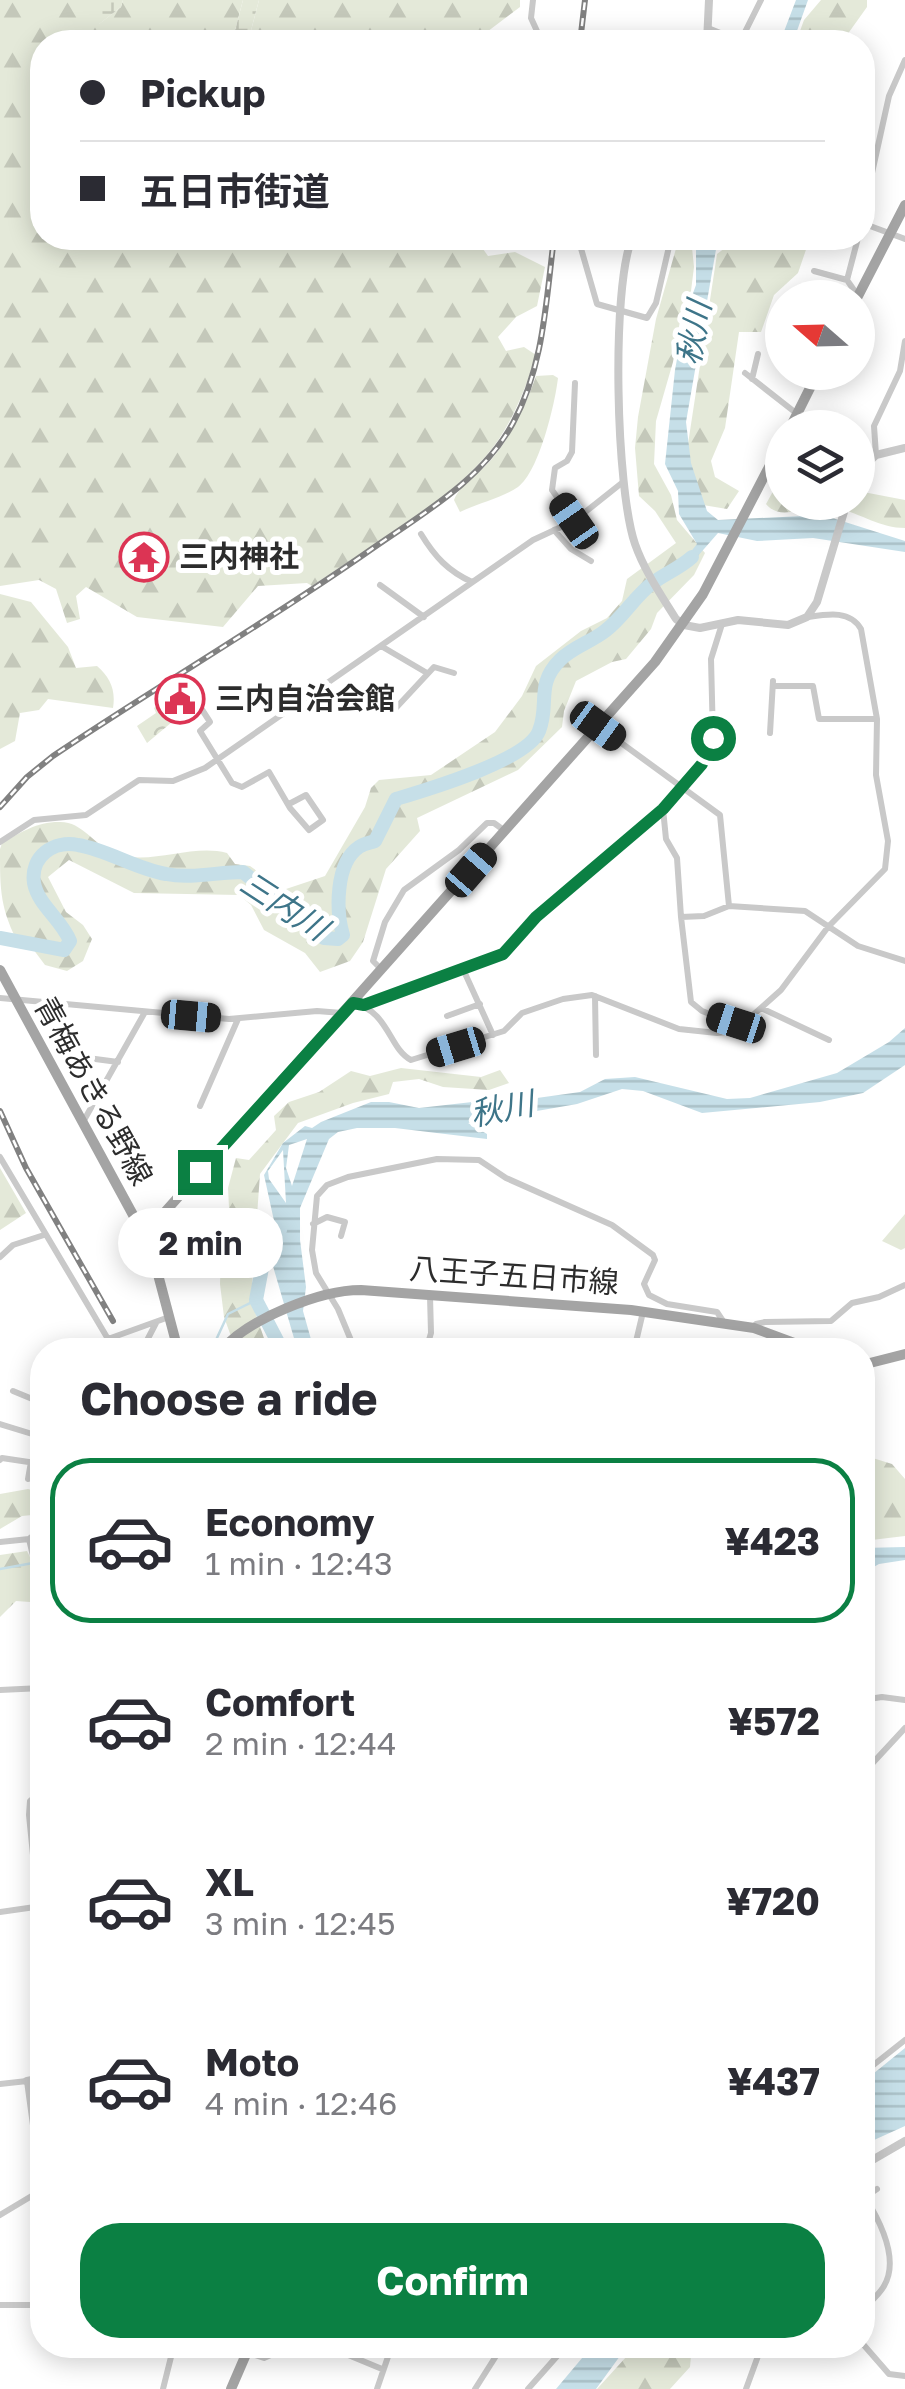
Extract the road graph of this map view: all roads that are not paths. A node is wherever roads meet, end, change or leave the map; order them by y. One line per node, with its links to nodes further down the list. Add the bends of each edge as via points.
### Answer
1 (534, 0): 5 (street)
2 (710, 0): 4 (street)
3 (760, 0): 7 (street)
4 (708, 28): 6 (street)
5 (536, 30)
6 (713, 30)
7 (746, 30)
8 (905, 60): 9 (street, via 889,96)
9 (875, 160)
10 (905, 205): 12 (main road)
11 (875, 226): 12 (street)
12 (890, 233): 13 (street); 20 (main road)
13 (905, 238)
14 (581, 250): 21 (street, via 596,303)
15 (628, 250): 21 (street)
16 (668, 250): 21 (street, via 654,311 639,318)
17 (855, 250): 19 (street)
18 (814, 271): 19 (street)
19 (848, 280)
20 (866, 280)
21 (621, 309): 28 (street)
22 (905, 342): 27 (street, via 900,371 874,426)
23 (758, 354): 25 (street, via 748,376)
24 (575, 383): 31 (street, via 572,452 555,468 552,490)
25 (792, 410)
26 (905, 448): 27 (street)
27 (876, 455)
28 (624, 481): 31 (street); 40 (street, via 644,565)
29 (765, 481): 40 (main road)
30 (842, 520): 38 (street)
31 (574, 521): 32 (street)
32 (554, 530): 34 (street); 35 (street)
33 (421, 534): 35 (street, via 439,561)
34 (591, 561)
35 (473, 583): 37 (street)
36 (380, 586): 37 (street)
37 (424, 617): 41 (street)
38 (807, 617): 39 (street, via 788,625); 46 (street, via 846,615 858,623)
39 (722, 623): 40 (street); 50 (street, via 712,659 713,738)
40 (684, 625): 47 (main road)
41 (382, 646): 42 (street); 49 (street)
42 (428, 673): 43 (street, via 438,667); 45 (street)
43 (454, 673)
44 (190, 690): 49 (street, via 210,722 200,731)
45 (394, 710)
46 (877, 719): 48 (street, via 819,719 813,686 773,683); 57 (street, via 885,869)
47 (598, 726): 50 (street); 53 (main road)
48 (770, 733)
49 (218, 760): 51 (street, via 238,787 269,772); 54 (street, via 172,781 132,784 78,818 34,820)
50 (681, 788): 52 (street); 55 (street, via 720,815)
51 (289, 804): 51 (street, via 310,830 324,820 306,795)
52 (663, 809): 56 (street, via 666,838 677,858); 59 (street, via 536,917 503,954)
53 (505, 831): 61 (main road); 61 (street, via 487,823 409,884 374,952)
54 (0, 842)
55 (729, 906): 56 (street); 57 (street, via 805,911)
56 (681, 916): 72 (street, via 691,1002)
57 (828, 927): 58 (street, via 858,946); 67 (street)
58 (905, 961)
59 (463, 969): 65 (street); 66 (street)
60 (0, 970): 64 (main road, 青梅あきる野線)
61 (382, 970): 65 (main road)
62 (595, 996): 72 (street, via 689,1032); 73 (street, via 534,1007); 75 (street)
63 (0, 998): 64 (street)
64 (13, 998): 68 (street); 79 (main road, 青梅あきる野線)
65 (358, 1004): 69 (main road); 73 (street, via 390,1031 407,1059)
66 (480, 1004): 70 (street); 73 (street)
67 (762, 1008): 72 (street); 74 (street)
68 (145, 1012): 71 (street); 77 (street)
69 (344, 1014): 71 (street); 82 (main road)
70 (447, 1016)
71 (238, 1018): 78 (street)
72 (741, 1026)
73 (493, 1034)
74 (830, 1040)
75 (596, 1055)
76 (80, 1057): 77 (street)
77 (118, 1062): 79 (street)
78 (200, 1106)
79 (82, 1123): 82 (main road, 青梅あきる野線)
80 (0, 1157): 83 (street)
81 (312, 1225): 84 (street, via 327,1217 345,1222); 88 (street); 92 (street, via 320,1191 348,1177 442,1158 480,1160 640,1243 655,1260 644,1284 648,1296 716,1312)
82 (142, 1231): 90 (main road, 青梅あきる野線)
83 (44, 1235): 85 (street, via 12,1245); 95 (street)
84 (341, 1236)
85 (0, 1257)
86 (905, 1285): 93 (street, via 852,1303 830,1321 760,1322)
87 (430, 1294): 88 (main road, 八王子五日市線); 89 (main road, 八王子五日市線); 101 (street)
88 (323, 1295): 99 (main road, 八王子五日市線); 100 (street, via 338,1308)
89 (644, 1311): 92 (main road, 八王子五日市線); 102 (street)
90 (169, 1317): 91 (street); 98 (main road, 青梅あきる野線)
91 (156, 1322): 96 (street); 97 (street)
92 (724, 1324): 93 (main road, 八王子五日市線)
93 (754, 1328): 94 (main road, 八王子五日市線)
94 (773, 1334): 103 (street); 104 (main road, 八王子五日市線)
95 (107, 1338)
96 (111, 1338)
97 (148, 1338)
98 (175, 1338)
99 (236, 1338)
100 (351, 1338)
101 (429, 1338)
102 (637, 1338)
103 (772, 1338)
104 (783, 1338)
105 (905, 1354): 106 (main road)
106 (875, 1362)
107 (13, 1391): 108 (street)
108 (30, 1398)
109 (0, 1424): 110 (street)
110 (30, 1433)
111 (0, 1460): 112 (street)
112 (30, 1462)
113 (30, 1467): 114 (street)
114 (28, 1478)
115 (30, 1539): 116 (street)
116 (0, 1542)
117 (30, 1689): 118 (street)
118 (0, 1690)
119 (875, 1698): 120 (street)
120 (905, 1700)
121 (905, 1728): 122 (street)
122 (875, 1757)
123 (30, 1802): 124 (street)
124 (29, 1816): 125 (street)
125 (30, 1824)
126 (30, 1908): 127 (street)
127 (0, 1912)
128 (905, 2040): 129 (street)
129 (875, 2064)
130 (28, 2080): 131 (street); 132 (street)
131 (0, 2084)
132 (30, 2096)
133 (905, 2141): 134 (street)
134 (875, 2158)
135 (30, 2197): 136 (street)
136 (0, 2214)
137 (875, 2219): 138 (street, via 890,2249 886,2284)
138 (875, 2296)
139 (30, 2305): 140 (street)
140 (0, 2306)
141 (171, 2358): 151 (street)
142 (241, 2358): 152 (main road)
143 (355, 2358): 149 (street)
144 (387, 2358): 149 (street)
145 (495, 2358): 154 (street)
146 (555, 2358): 155 (street)
147 (757, 2358): 156 (street)
148 (875, 2358): 150 (street, via 889,2374)
149 (382, 2369): 153 (street)
150 (905, 2376)
151 (164, 2389)
152 (231, 2389)
153 (377, 2389)
154 (475, 2389)
155 (528, 2389)
156 (746, 2389)

